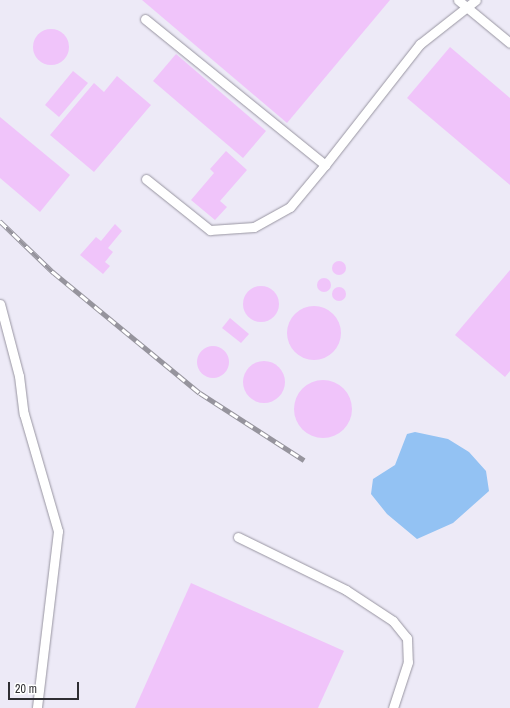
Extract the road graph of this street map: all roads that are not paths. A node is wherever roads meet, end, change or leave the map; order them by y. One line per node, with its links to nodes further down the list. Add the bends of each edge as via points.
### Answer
1 (458, 0): 3 (lane)
2 (476, 0): 3 (lane)
3 (468, 8): 5 (lane); 6 (lane, via 420,44)
4 (145, 19): 6 (lane)
5 (510, 43)
6 (325, 165): 7 (lane, via 290,207 254,227 210,230)
7 (146, 179)
8 (0, 304): 10 (lane, via 19,376 24,414 58,531)
9 (238, 537): 11 (lane, via 346,590 393,621 408,638 408,662)
10 (37, 708)
11 (393, 708)

